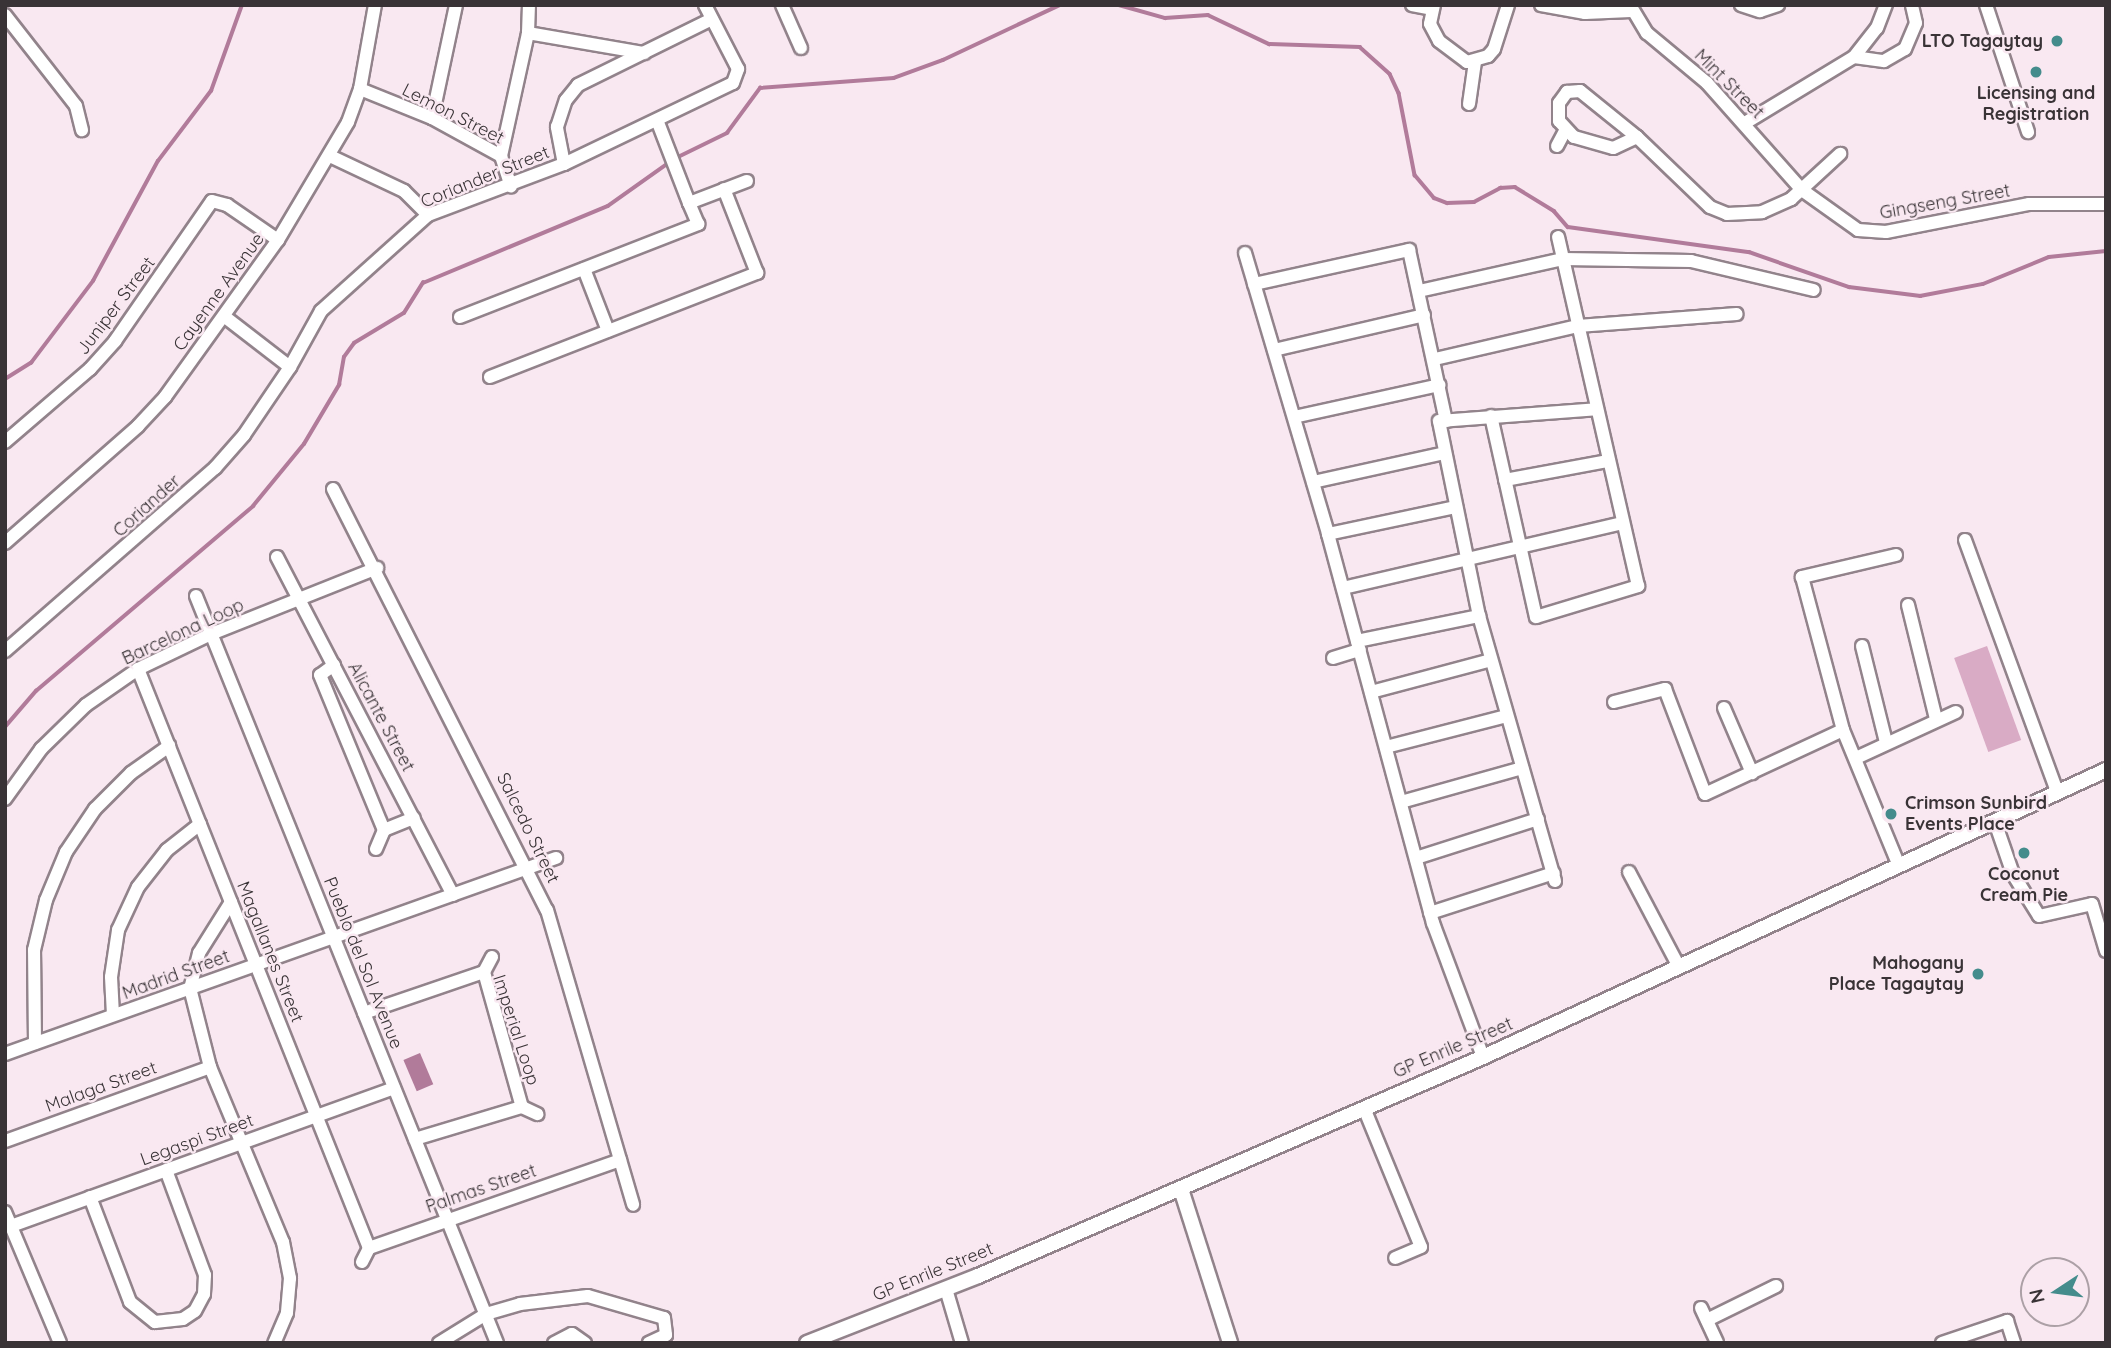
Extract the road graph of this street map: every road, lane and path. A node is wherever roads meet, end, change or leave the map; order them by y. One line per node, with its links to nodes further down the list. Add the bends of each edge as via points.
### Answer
1 (375, 5): 25 (street, Cayenne Avenue)
2 (456, 5): 27 (street)
3 (528, 5): 20 (street)
4 (705, 5): 18 (street)
5 (782, 5): 21 (street)
6 (1412, 5): 14 (street)
7 (1508, 5): 24 (street, via 1498,43 1488,56)
8 (1541, 5): 15 (street, via 1585,13)
9 (1741, 5): 16 (street)
10 (1778, 5): 16 (street)
11 (1886, 5): 23 (street, via 1877,28)
12 (1912, 5): 23 (street, via 1914,45 1884,61)
13 (1986, 5): 32 (street)
14 (1433, 7): 24 (street, via 1430,24 1439,41 1467,62)
15 (1631, 8): 29 (street, Mint Street, via 1647,33 1707,83)
16 (1760, 11): 19 (street)
17 (5, 15): 30 (street, via 76,106)
18 (712, 19): 22 (street); 28 (street, Coriander Street, via 733,57 738,77)
19 (1760, 25)
20 (528, 33): 22 (street); 37 (street)
21 (801, 48)
22 (645, 53): 38 (street, via 572,92 557,127)
23 (1854, 57): 29 (street)
24 (1475, 62): 26 (street)
25 (360, 89): 27 (street, Lemon Street); 36 (street, Cayenne Avenue)
26 (1469, 104)
27 (432, 118): 37 (street, Lemon Street)
28 (657, 120): 38 (street, Coriander Street); 43 (street)
29 (1745, 123): 42 (street, Mint Street)
30 (82, 130)
31 (1565, 131): 33 (street, via 1613,148); 33 (street, via 1559,121 1559,103 1567,92 1580,91); 34 (street)
32 (2028, 132)
33 (1637, 137): 42 (street, via 1710,207 1727,214 1762,212)
34 (1557, 146)
35 (1840, 154): 42 (street)
36 (330, 156): 45 (street, via 404,191); 47 (street, Cayenne Avenue)
37 (501, 156): 40 (street, Lemon Street)
38 (564, 164): 40 (street, Coriander Street)
39 (747, 181): 41 (street)
40 (511, 186): 45 (street, Coriander Street)
41 (724, 189): 43 (street); 59 (street, via 757,273)
42 (1802, 190): 44 (street, Gingseng Street, via 1843,221 1872,233 2029,204)
43 (690, 203): 50 (street, via 698,224)
44 (2106, 204)
45 (428, 215): 62 (street, Coriander Street, via 321,311)
46 (1558, 237): 49 (street)
47 (278, 240): 56 (street, Cayenne Avenue); 69 (street, Juniper Street, via 227,205 212,201 115,341 90,369)
48 (1245, 253): 51 (street)
49 (1563, 259): 52 (street, via 1691,261); 53 (street); 58 (street)
50 (584, 269): 57 (street); 59 (street)
51 (1254, 284): 53 (street, via 1409,250); 60 (street)
52 (1814, 290)
53 (1419, 291): 55 (street)
54 (1737, 313): 58 (street)
55 (1424, 315): 60 (street); 61 (street)
56 (225, 317): 62 (street); 78 (street, Cayenne Avenue, via 138,426)
57 (460, 317)
58 (1578, 326): 61 (street); 65 (street)
59 (608, 331): 63 (street)
60 (1274, 350): 67 (street)
61 (1435, 359): 64 (street)
62 (290, 367): 93 (street, Coriander, via 244,435 215,468)
63 (490, 377)
64 (1440, 385): 67 (street); 68 (street)
65 (1597, 409): 66 (street); 71 (street)
66 (1491, 416): 68 (street); 72 (street)
67 (1294, 417): 73 (street)
68 (1446, 421): 70 (street, via 1439,421)
69 (5, 442)
70 (1446, 453): 73 (street); 75 (street)
71 (1608, 461): 72 (street); 76 (street)
72 (1505, 480): 80 (street)
73 (1313, 482): 77 (street)
74 (333, 489): 84 (street, Salcedo Street)
75 (1456, 507): 77 (street); 83 (street)
76 (1622, 523): 80 (street); 80 (street, via 1638,586 1536,617)
77 (1328, 534): 85 (street)
78 (6, 540)
79 (1965, 540): 112 (street)
80 (1520, 548): 83 (street)
81 (1896, 555): 104 (street, via 1802,577)
82 (277, 557): 87 (street, Alicante Street)
83 (1467, 560): 85 (street); 89 (street)
84 (377, 568): 87 (street, Barcelona Loop); 124 (street, Salcedo Street)
85 (1343, 588): 91 (street)
86 (196, 596): 90 (street, Pueblo del Sol Avenue)
87 (300, 600): 90 (street, Barcelona Loop); 96 (street, Alicante Street)
88 (1908, 605): 103 (street)
89 (1479, 616): 91 (street); 95 (street)
90 (211, 634): 97 (street, Barcelona Loop); 129 (street, Pueblo del Sol Avenue)
91 (1358, 646): 94 (street); 98 (street)
92 (1862, 646): 105 (street)
93 (7, 647)
94 (1333, 658)
95 (1491, 660): 98 (street); 102 (street)
96 (334, 665): 115 (street, Alicante Street); 119 (street, via 320,676)
97 (138, 669): 106 (street, Magallanes Street); 113 (street, Barcelona Loop, via 86,705 50,740)
98 (1371, 692): 107 (street)
99 (1614, 702): 111 (street, via 1665,689 1705,794)
100 (1724, 708): 111 (street)
101 (1956, 712): 103 (street)
102 (1507, 716): 107 (street); 109 (street)
103 (1936, 719): 105 (street)
104 (1843, 730): 108 (street); 111 (street)
105 (1886, 743): 108 (street)
106 (169, 746): 118 (street, Magallanes Street); 138 (street, via 131,772 95,809 66,852 46,900 34,950)
107 (1386, 747): 114 (street)
108 (1856, 758): 123 (street)
109 (1522, 768): 114 (street); 116 (street)
110 (2106, 770): 112 (street, GP Enrile Street)
111 (1752, 773)
112 (2057, 792): 117 (street, GP Enrile Street)
113 (5, 799)
114 (1401, 802): 122 (street)
115 (414, 818): 119 (street); 126 (street, Alicante Street)
116 (1538, 819): 122 (street); 128 (street, via 1555,877)
117 (1995, 822): 123 (street, GP Enrile Street); 130 (street, via 2013,874 2039,916 2092,904)
118 (200, 824): 127 (street, Magallanes Street); 137 (street, via 167,849 138,887 118,930 111,977)
119 (384, 830): 120 (street)
120 (376, 849)
121 (556, 858): 124 (street, Madrid Street)
122 (1416, 858): 128 (street)
123 (1899, 866): 133 (street, GP Enrile Street)
124 (530, 867): 126 (street, Madrid Street); 150 (street, Salcedo Street, via 570,978)
125 (1629, 872): 133 (street)
126 (453, 895): 129 (street, Madrid Street)
127 (231, 902): 132 (street, Magallanes Street); 135 (street, via 199,953)
128 (1430, 913): 140 (street)
129 (333, 936): 132 (street, Madrid Street); 136 (street, Pueblo del Sol Avenue)
130 (2106, 951)
131 (492, 957): 134 (street)
132 (255, 965): 135 (street, Madrid Street); 146 (street, Magallanes Street)
133 (1678, 965): 140 (street, GP Enrile Street)
134 (484, 972): 136 (street, Imperial Loop); 143 (street, Imperial Loop)
135 (190, 988): 137 (street, Madrid Street); 141 (street)
136 (364, 1013): 142 (street, Pueblo del Sol Avenue)
137 (113, 1016): 138 (street, Madrid Street)
138 (35, 1043): 139 (street, Madrid Street)
139 (5, 1054)
140 (1483, 1057): 144 (street, GP Enrile Street)
141 (209, 1067): 148 (street, Malaga Street); 149 (street)
142 (394, 1088): 146 (street, Legaspi Street); 147 (street, Pueblo del Sol Avenue)
143 (522, 1107): 145 (street); 147 (street, Imperial Loop)
144 (1364, 1108): 152 (street, GP Enrile Street); 159 (street, via 1421,1247)
145 (537, 1114)
146 (317, 1116): 149 (street, Legaspi Street); 158 (street, Magallanes Street)
147 (415, 1139): 156 (street, Pueblo del Sol Avenue)
148 (5, 1141)
149 (242, 1143): 151 (street, Legaspi Street); 166 (street, via 284,1242 290,1278 287,1313)
150 (620, 1160): 154 (street, Salcedo Street); 156 (street, Palmas Street)
151 (166, 1170): 153 (street, Legaspi Street); 153 (street, via 205,1275 204,1294 195,1311 183,1319 155,1321 130,1302)
152 (1181, 1189): 162 (street, GP Enrile Street); 174 (street)
153 (90, 1197): 157 (street, Legaspi Street)
154 (634, 1205)
155 (5, 1212): 157 (street)
156 (447, 1219): 158 (street, Palmas Street); 163 (street, Pueblo del Sol Avenue)
157 (11, 1226): 165 (street)
158 (369, 1248): 160 (street)
159 (1395, 1258)
160 (362, 1262)
161 (1776, 1286): 175 (street, via 1704,1314)
162 (946, 1289): 172 (street, GP Enrile Street); 173 (street)
163 (486, 1314): 167 (street); 168 (street, Pueblo del Sol Avenue); 171 (street, via 520,1304 588,1296 664,1318 666,1335)
164 (1948, 1342): 176 (street, via 2007,1321)
165 (60, 1343)
166 (274, 1343)
167 (439, 1343)
168 (497, 1343)
169 (554, 1343): 170 (street, via 572,1334)
170 (586, 1343)
171 (649, 1343)
172 (807, 1343)
173 (962, 1343)
174 (1230, 1343)
175 (1717, 1343)
176 (2014, 1343)

